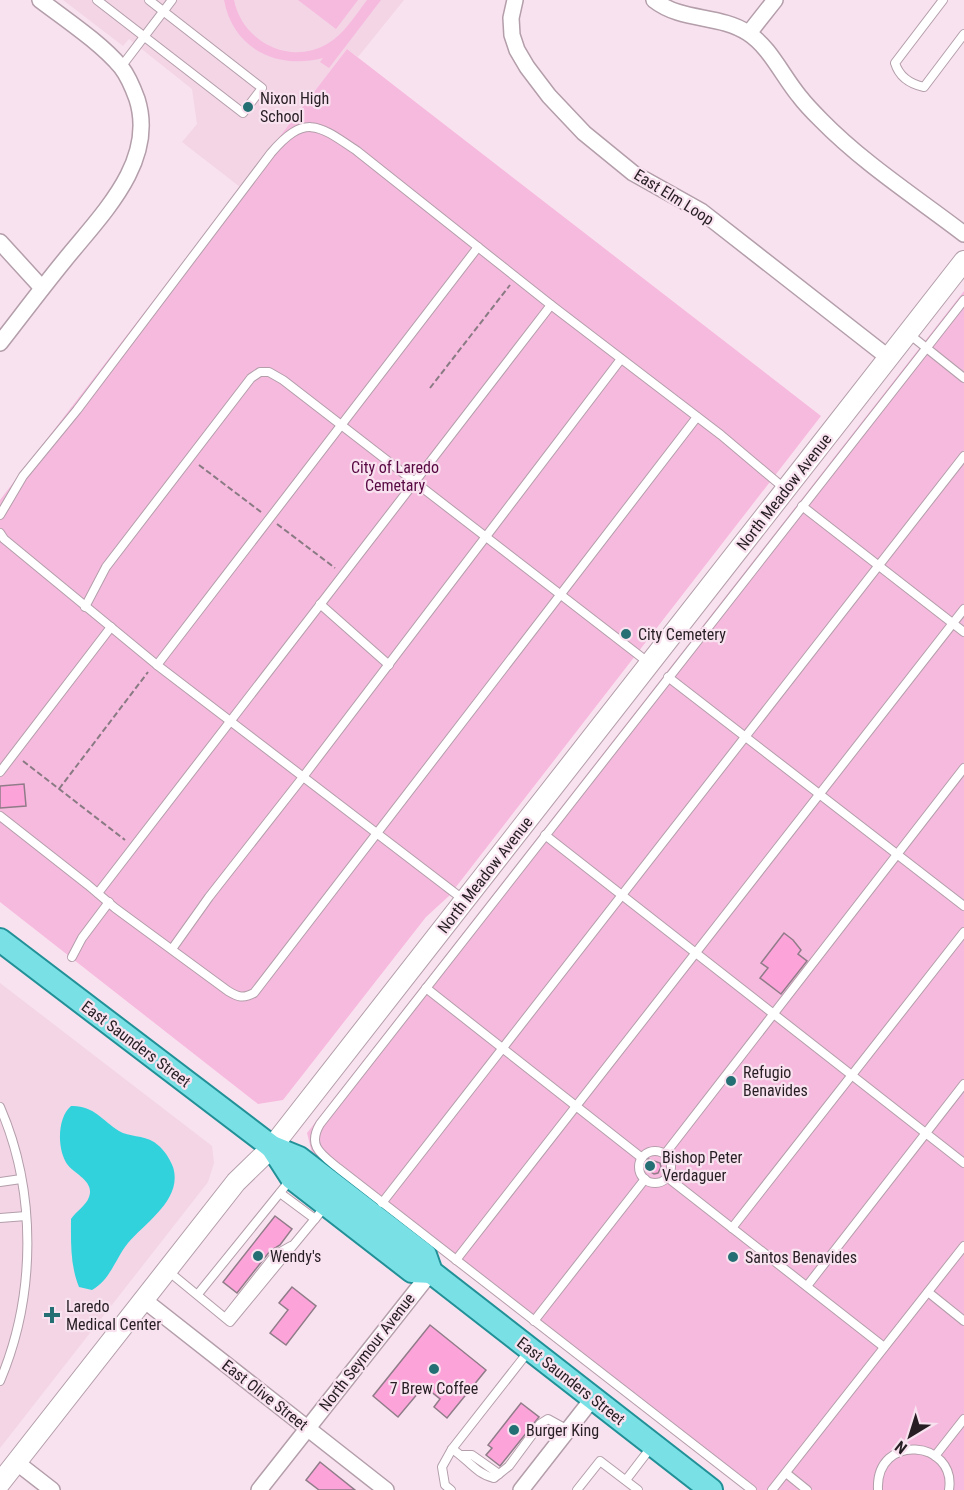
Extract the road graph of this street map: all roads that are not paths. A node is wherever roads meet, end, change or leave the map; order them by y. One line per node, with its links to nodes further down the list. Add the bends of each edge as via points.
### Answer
1 (40, 0): 13 (street)
2 (97, 0): 12 (lane)
3 (149, 0): 9 (lane)
4 (172, 0): 9 (lane)
5 (515, 0): 24 (street, East Elm Loop, via 511,18 517,50 549,96 584,133 633,173 701,211)
6 (654, 0): 10 (street, via 671,11 729,24)
7 (775, 0): 10 (street)
8 (943, 0): 11 (lane, via 895,63 898,71 924,87)
9 (164, 11): 12 (lane); 12 (lane, via 262,88 243,113)
10 (749, 33): 14 (street, via 800,97 847,145)
11 (964, 34)
12 (144, 36): 13 (lane)
13 (121, 67): 18 (street, via 142,115 135,162 107,207)
14 (964, 234)
15 (0, 242): 18 (street)
16 (478, 246): 20 (lane); 28 (lane); 33 (lane, via 329,132 308,126 294,130 272,153 23,476)
17 (964, 261): 21 (main road, North Meadow Avenue)
18 (42, 288): 22 (street)
19 (964, 300): 23 (lane)
20 (551, 305): 25 (lane); 30 (lane)
21 (908, 333): 23 (lane); 24 (main road, North Meadow Avenue)
22 (0, 343)
23 (927, 349): 26 (lane); 32 (lane)
24 (889, 358): 31 (main road, North Meadow Avenue)
25 (621, 359): 27 (lane); 35 (lane)
26 (964, 378)
27 (697, 417): 31 (lane); 37 (lane)
28 (341, 424): 30 (lane); 39 (lane, via 269,372 251,378 112,558); 46 (lane)
29 (964, 456): 36 (lane)
30 (415, 481): 35 (lane); 38 (lane)
31 (786, 489): 44 (main road, North Meadow Avenue)
32 (802, 506): 36 (lane); 47 (lane)
33 (0, 515)
34 (0, 534): 39 (lane)
35 (486, 537): 37 (lane); 45 (lane)
36 (879, 566): 41 (lane); 49 (lane)
37 (561, 594): 44 (lane); 55 (lane)
38 (320, 604): 45 (lane); 48 (lane)
39 (85, 607): 42 (lane)
40 (964, 609): 41 (lane)
41 (953, 623): 43 (lane); 53 (lane)
42 (111, 627): 46 (lane); 51 (lane)
43 (964, 632)
44 (650, 664): 60 (main road, North Meadow Avenue)
45 (389, 665): 52 (lane)
46 (154, 667): 48 (lane)
47 (668, 677): 49 (lane); 56 (lane)
48 (230, 720): 52 (lane); 58 (lane)
49 (746, 737): 53 (lane); 59 (lane)
50 (964, 768): 57 (lane)
51 (0, 772)
52 (303, 777): 55 (lane); 65 (lane)
53 (820, 794): 57 (lane); 66 (lane)
54 (0, 816): 58 (lane)
55 (377, 833): 60 (lane); 65 (lane, via 254,993 247,997 239,998 228,991)
56 (545, 836): 59 (lane); 68 (lane)
57 (898, 854): 62 (lane); 69 (lane)
58 (98, 893): 61 (lane)
59 (622, 896): 66 (lane); 70 (lane)
60 (465, 901): 76 (main road, North Meadow Avenue)
61 (108, 902): 65 (lane); 67 (lane)
62 (964, 906)
63 (964, 932): 71 (lane)
64 (0, 940): 76 (main road, East Saunders Street)
65 (172, 949)
66 (695, 953): 69 (lane); 73 (lane)
67 (72, 957)
68 (426, 988): 70 (lane); 85 (lane, via 315,1131 314,1140 323,1156)
69 (773, 1014): 71 (lane); 77 (lane)
70 (502, 1048): 73 (lane); 85 (lane)
71 (852, 1075): 75 (lane); 89 (lane)
72 (964, 1084): 75 (lane)
73 (576, 1106): 78 (lane); 91 (lane)
74 (0, 1107): 81 (lane)
75 (926, 1133): 79 (lane); 94 (lane)
76 (272, 1148): 84 (main road, East Saunders Street); 92 (main road, North Meadow Avenue, via 236,1182); 93 (main road, East Saunders Street, via 299,1158 425,1255)
77 (664, 1154): 78 (lane, via 652,1151); 80 (lane, via 671,1167)
78 (642, 1158): 82 (lane, via 640,1171)
79 (964, 1163)
80 (667, 1177): 82 (lane, via 654,1182); 89 (lane)
81 (21, 1179): 83 (lane); 87 (lane)
82 (645, 1179): 98 (lane)
83 (0, 1182)
84 (286, 1185): 86 (main road, East Saunders Street); 96 (lane)
85 (382, 1203): 91 (lane)
86 (321, 1212): 93 (main road, East Saunders Street, via 412,1271); 96 (lane, via 230,1322)
87 (26, 1216): 88 (lane); 102 (lane, via 22,1308)
88 (0, 1218)
89 (732, 1228): 94 (lane)
90 (964, 1245): 95 (lane)
91 (456, 1260): 98 (lane)
92 (167, 1270): 96 (lane); 97 (main road, North Meadow Avenue)
93 (431, 1272): 101 (main road, East Saunders Street); 105 (street, North Seymour Avenue)
94 (807, 1286): 100 (lane)
95 (928, 1292): 99 (lane); 100 (lane)
96 (198, 1294)
97 (144, 1300): 105 (street, East Olive Street); 110 (main road, North Meadow Avenue)
98 (534, 1321): 122 (lane)
99 (964, 1321)
100 (884, 1347): 111 (lane)
101 (530, 1349): 103 (main road, East Saunders Street); 108 (lane)
102 (0, 1381)
103 (593, 1398): 106 (street); 107 (main road, East Saunders Street)
104 (964, 1419): 109 (lane)
105 (308, 1428): 115 (street, North Seymour Avenue); 116 (street, East Olive Street)
106 (568, 1430): 108 (lane, via 548,1419 540,1424 494,1478 485,1476); 118 (street)
107 (653, 1445): 112 (lane); 121 (main road, East Saunders Street)
108 (452, 1449): 117 (lane, via 442,1467 445,1485)
109 (935, 1456): 125 (lane, via 911,1448 899,1451 881,1468); 126 (lane, via 948,1474)
110 (16, 1462): 113 (main road, North Meadow Avenue); 114 (street)
111 (786, 1473): 123 (lane); 124 (lane)
112 (626, 1480): 119 (lane, via 600,1461); 120 (lane)
113 (0, 1483)
114 (52, 1490)
115 (259, 1490)
116 (386, 1490)
117 (451, 1490)
118 (521, 1490)
119 (577, 1490)
120 (638, 1490)
121 (711, 1490)
122 (752, 1490)
123 (772, 1490)
124 (807, 1490)
125 (878, 1490)
126 (949, 1490)

